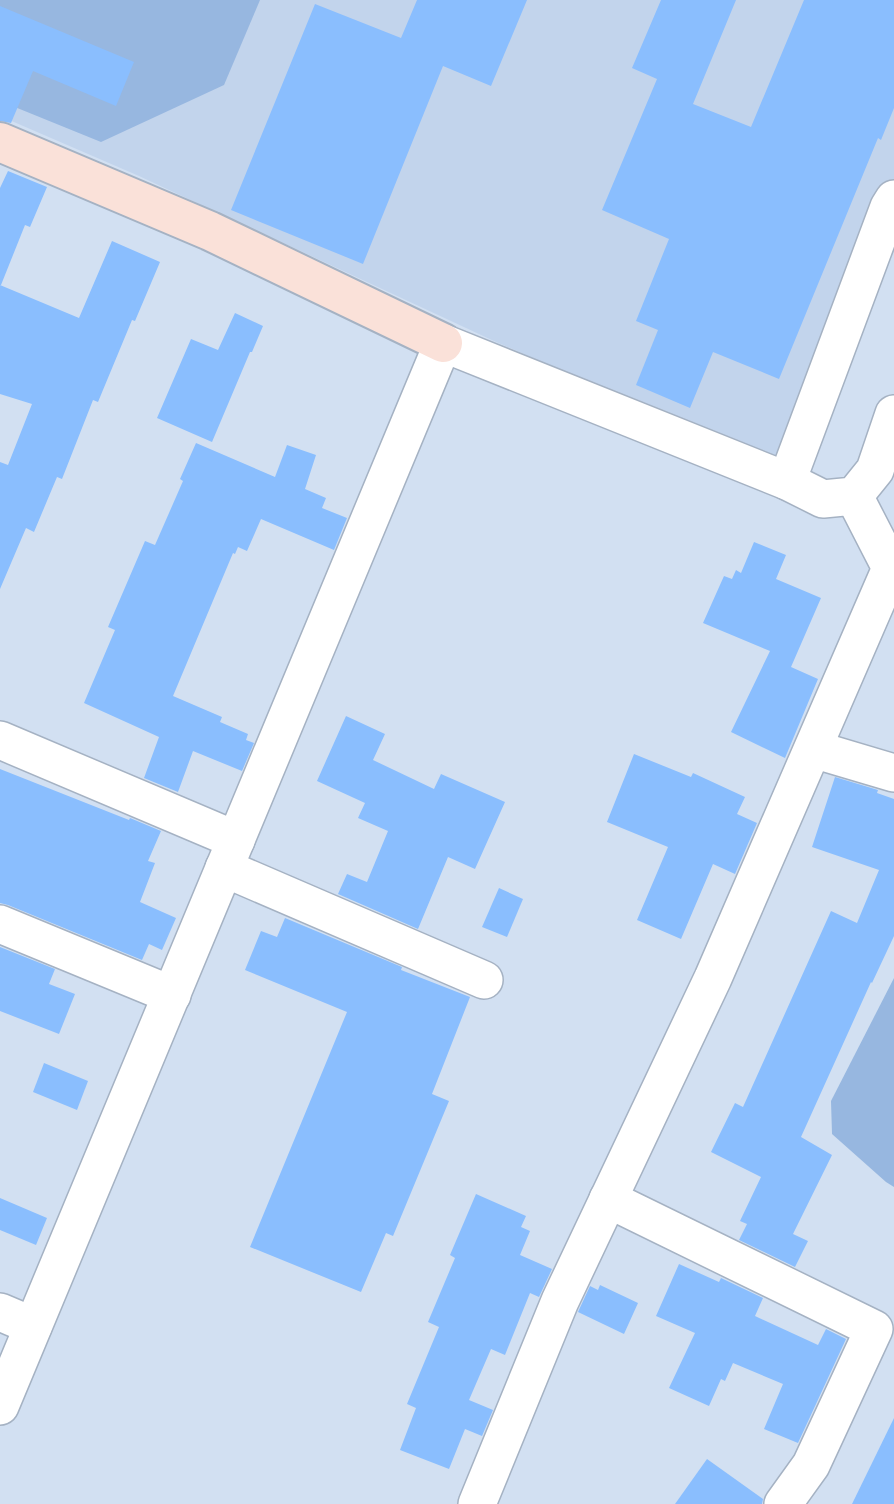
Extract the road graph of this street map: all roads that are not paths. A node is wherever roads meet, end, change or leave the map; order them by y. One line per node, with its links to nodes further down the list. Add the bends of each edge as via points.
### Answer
1 (0, 142): 3 (street, via 210,231)
2 (894, 199): 5 (street)
3 (443, 343): 5 (street); 10 (street)
4 (894, 414): 6 (street, via 875,470)
5 (787, 481): 6 (street, via 823,499)
6 (854, 496): 8 (street, via 891,568)
7 (0, 740): 10 (street)
8 (813, 749): 9 (street); 14 (street, via 713,978)
9 (894, 773)
10 (230, 854): 12 (street); 13 (street)
11 (0, 924): 13 (street)
12 (484, 980)
13 (172, 995): 16 (street)
14 (608, 1199): 18 (street, via 560,1301); 19 (street, via 874,1329 811,1465)
15 (0, 1312): 16 (street)
16 (33, 1326): 17 (street)
17 (0, 1406)
18 (477, 1504)
19 (783, 1504)

